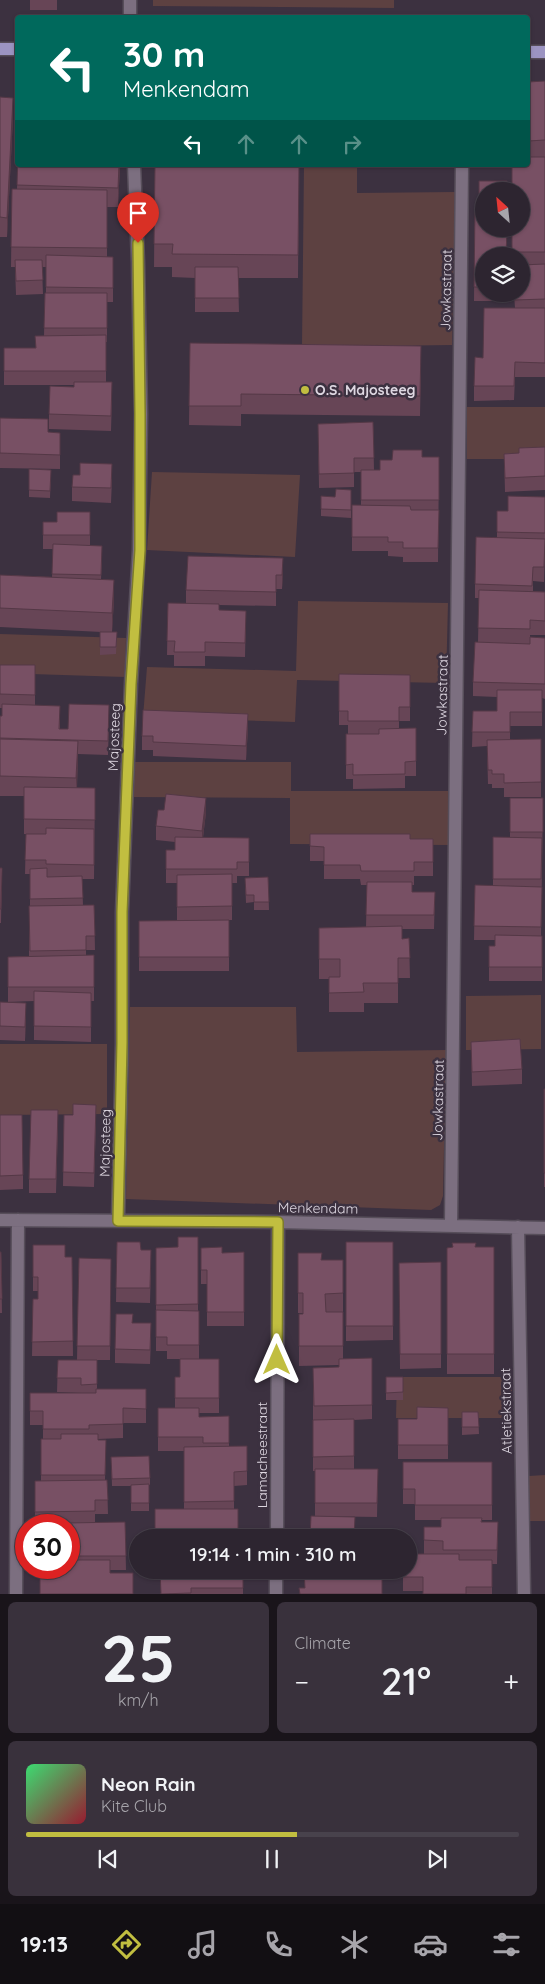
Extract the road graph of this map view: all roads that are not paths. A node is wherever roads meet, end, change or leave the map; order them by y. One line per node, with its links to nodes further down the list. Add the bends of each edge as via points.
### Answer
1 (130, 0): 2 (street)
2 (130, 15)
3 (0, 48): 4 (main road)
4 (15, 49)
5 (530, 52): 6 (main road)
6 (545, 52)
7 (134, 167): 11 (street, Majosteeg, via 140,550 122,912)
8 (462, 167): 13 (street, Jowkastraat)
9 (0, 1220): 10 (street, Menkendam)
10 (18, 1220): 11 (street, Menkendam); 18 (street)
11 (118, 1221): 12 (street, Menkendam)
12 (278, 1222): 13 (street, Menkendam); 16 (street, Lamacheestraat)
13 (451, 1226): 14 (street, Menkendam)
14 (518, 1227): 15 (street, Menkendam); 20 (street, Atletiekstraat)
15 (545, 1228)
16 (276, 1529)
17 (276, 1579): 19 (street)
18 (16, 1594)
19 (276, 1594)
20 (524, 1594)

